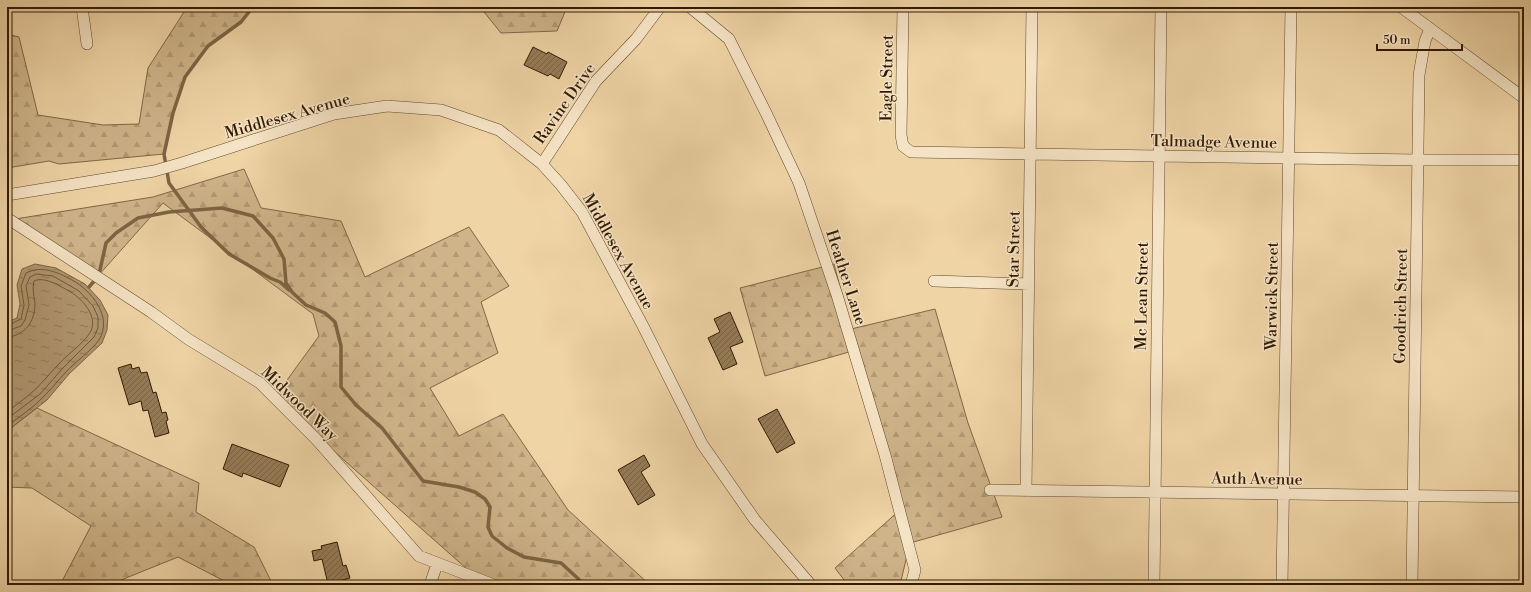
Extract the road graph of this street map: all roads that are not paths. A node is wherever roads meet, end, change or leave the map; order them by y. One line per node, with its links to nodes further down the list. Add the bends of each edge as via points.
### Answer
1 (82, 7): 10 (street)
2 (660, 7): 18 (street, Ravine Drive, via 636,39 596,81)
3 (690, 7): 33 (street, Heather Lane, via 729,39 799,183 837,295 885,455 915,570)
4 (903, 7): 12 (street, Eagle Street, via 901,135)
5 (1032, 7): 13 (street, Star Street)
6 (1162, 7): 14 (street, Mc Lean Street)
7 (1291, 7): 15 (street, Warwick Street)
8 (1401, 7): 9 (street)
9 (1430, 29): 11 (street); 16 (street, Goodrich Street, via 1418,75)
10 (86, 44)
11 (1524, 98)
12 (906, 149): 13 (street, Talmadge Avenue, via 915,153)
13 (1030, 155): 14 (street, Talmadge Avenue); 22 (street, Star Street)
14 (1159, 157): 15 (street, Talmadge Avenue); 25 (street, Mc Lean Street)
15 (1288, 158): 16 (street, Talmadge Avenue); 26 (street, Warwick Street)
16 (1418, 160): 17 (street, Talmadge Avenue); 27 (street, Goodrich Street)
17 (1524, 160)
18 (542, 164): 19 (street, Middlesex Avenue, via 500,130 441,110 387,106 334,114 154,171); 32 (street, Middlesex Avenue, via 582,212 702,444 755,520)
19 (7, 195)
20 (7, 218): 29 (street, Midwood Way, via 188,339 260,383 316,439 419,556)
21 (934, 281): 22 (street)
22 (1029, 284): 24 (street, Star Street)
23 (990, 490): 24 (street, Auth Avenue)
24 (1026, 490): 25 (street, Auth Avenue)
25 (1155, 493): 26 (street, Auth Avenue); 34 (street, Mc Lean Street)
26 (1284, 494): 27 (street, Auth Avenue); 35 (street, Warwick Street)
27 (1413, 496): 28 (street, Auth Avenue); 36 (street, Goodrich Street)
28 (1524, 497)
29 (437, 564): 30 (street); 31 (street, Midwood Way)
30 (430, 585)
31 (494, 585)
32 (811, 585)
33 (911, 585)
34 (1154, 585)
35 (1282, 585)
36 (1412, 585)

